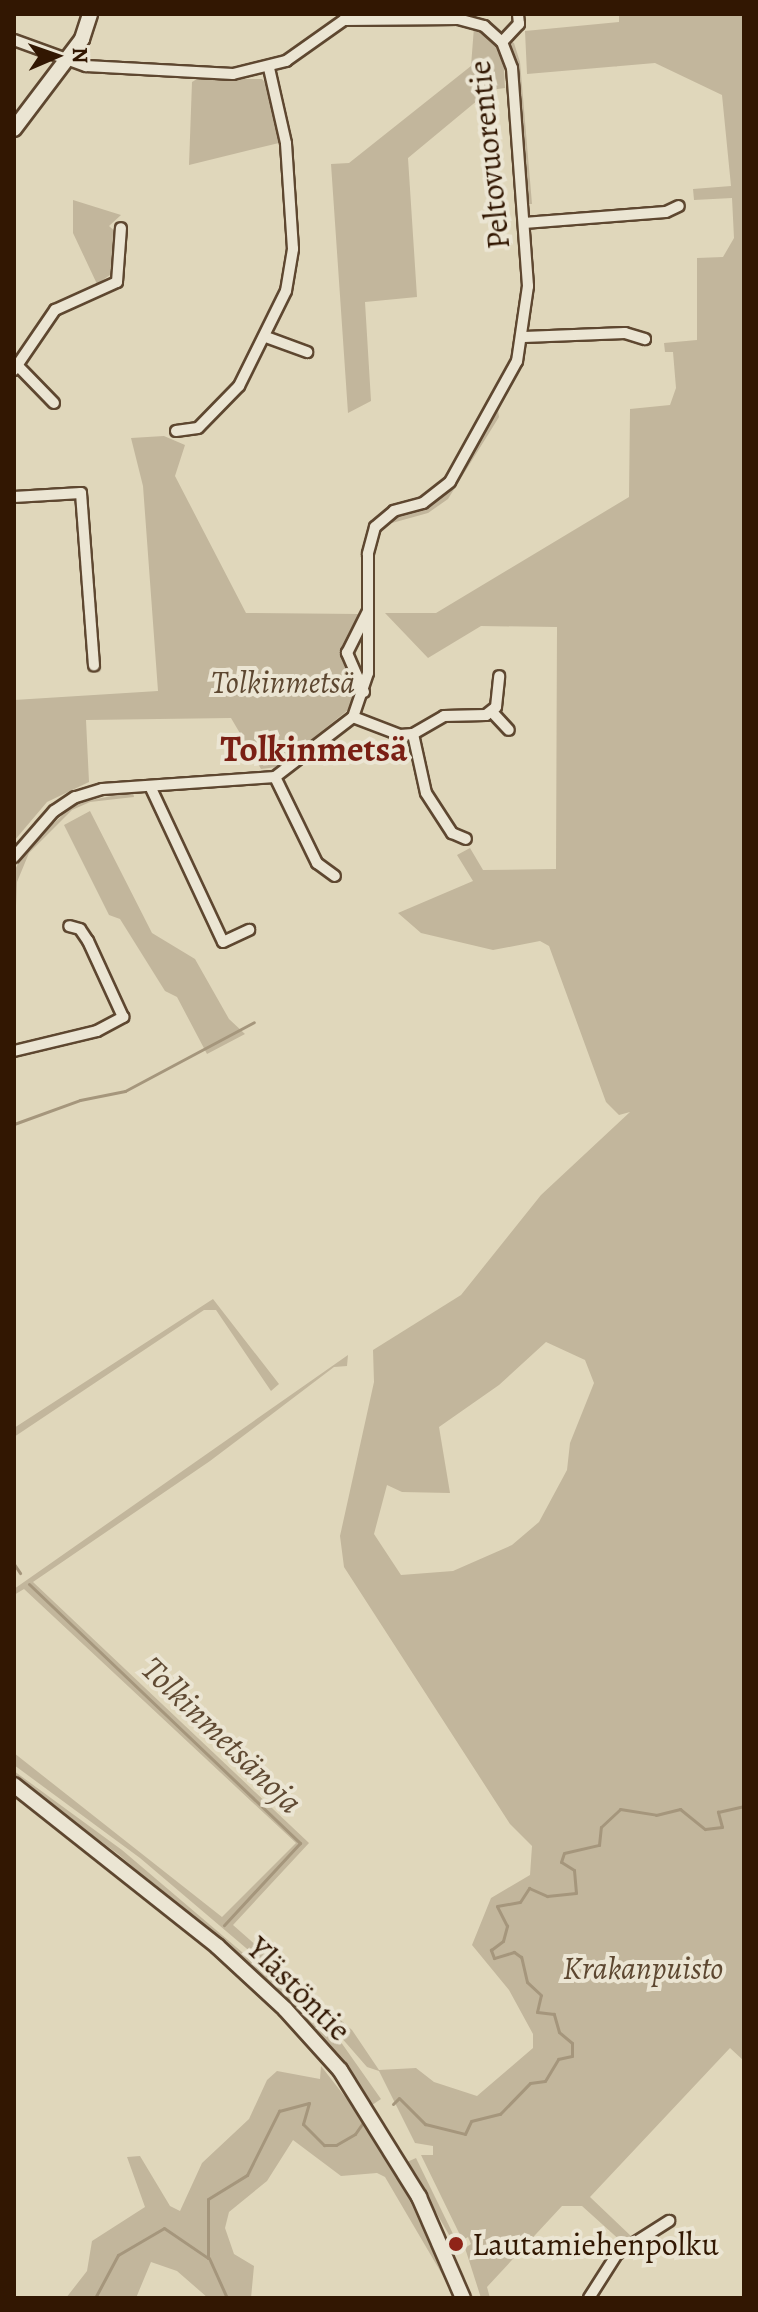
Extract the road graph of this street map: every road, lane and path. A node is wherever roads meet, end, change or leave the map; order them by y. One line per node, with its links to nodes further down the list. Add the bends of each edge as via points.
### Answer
1 (82, 14): 7 (main road)
2 (90, 14): 7 (main road, via 82,39)
3 (518, 14): 6 (street, via 519,24)
4 (344, 17): 6 (street, Peltovuorentie, via 458,19 484,26); 8 (street, Peltovuorentie, via 310,47)
5 (14, 40): 7 (street, Peltovuorentie)
6 (502, 42): 11 (street, Peltovuorentie, via 512,68)
7 (67, 57): 8 (street, Peltovuorentie, via 148,71 233,74); 9 (main road)
8 (269, 68): 13 (street, via 286,143 293,249 286,291)
9 (14, 129)
10 (679, 206): 11 (street, via 666,212)
11 (524, 223): 14 (street, Peltovuorentie)
12 (121, 228): 17 (street, via 117,282 55,310)
13 (266, 337): 16 (street); 19 (street, via 239,386 198,428)
14 (524, 337): 15 (street, via 625,333); 21 (street, Peltovuorentie, via 499,397 450,482 423,503 394,511 375,527 368,554)
15 (645, 339)
16 (307, 352)
17 (16, 368): 18 (street)
18 (54, 403)
19 (176, 431)
20 (14, 497): 22 (street, via 81,493)
21 (367, 613): 24 (street, Peltovuorentie); 24 (street, Peltovuorentie, via 347,653)
22 (94, 666)
23 (499, 676): 25 (street)
24 (364, 692): 26 (street, Peltovuorentie)
25 (493, 713): 27 (street); 28 (street, via 444,716)
26 (353, 717): 28 (street, via 379,730); 29 (street, Peltovuorentie)
27 (509, 730)
28 (413, 734): 31 (street, via 426,793 452,833)
29 (275, 777): 30 (street); 33 (street, via 317,863)
30 (150, 786): 32 (street, via 75,797 54,811); 35 (street, via 223,942)
31 (466, 839)
32 (14, 857)
33 (335, 876)
34 (69, 926): 36 (street, via 80,929 88,941 123,1017 97,1031)
35 (249, 930)
36 (14, 1051)
37 (14, 1785): 39 (main road, Ylästöntie, via 217,1946 285,2009 357,2093 388,2141 435,2229)
38 (669, 2221): 40 (street, via 617,2254)
39 (463, 2298)
40 (589, 2298)

